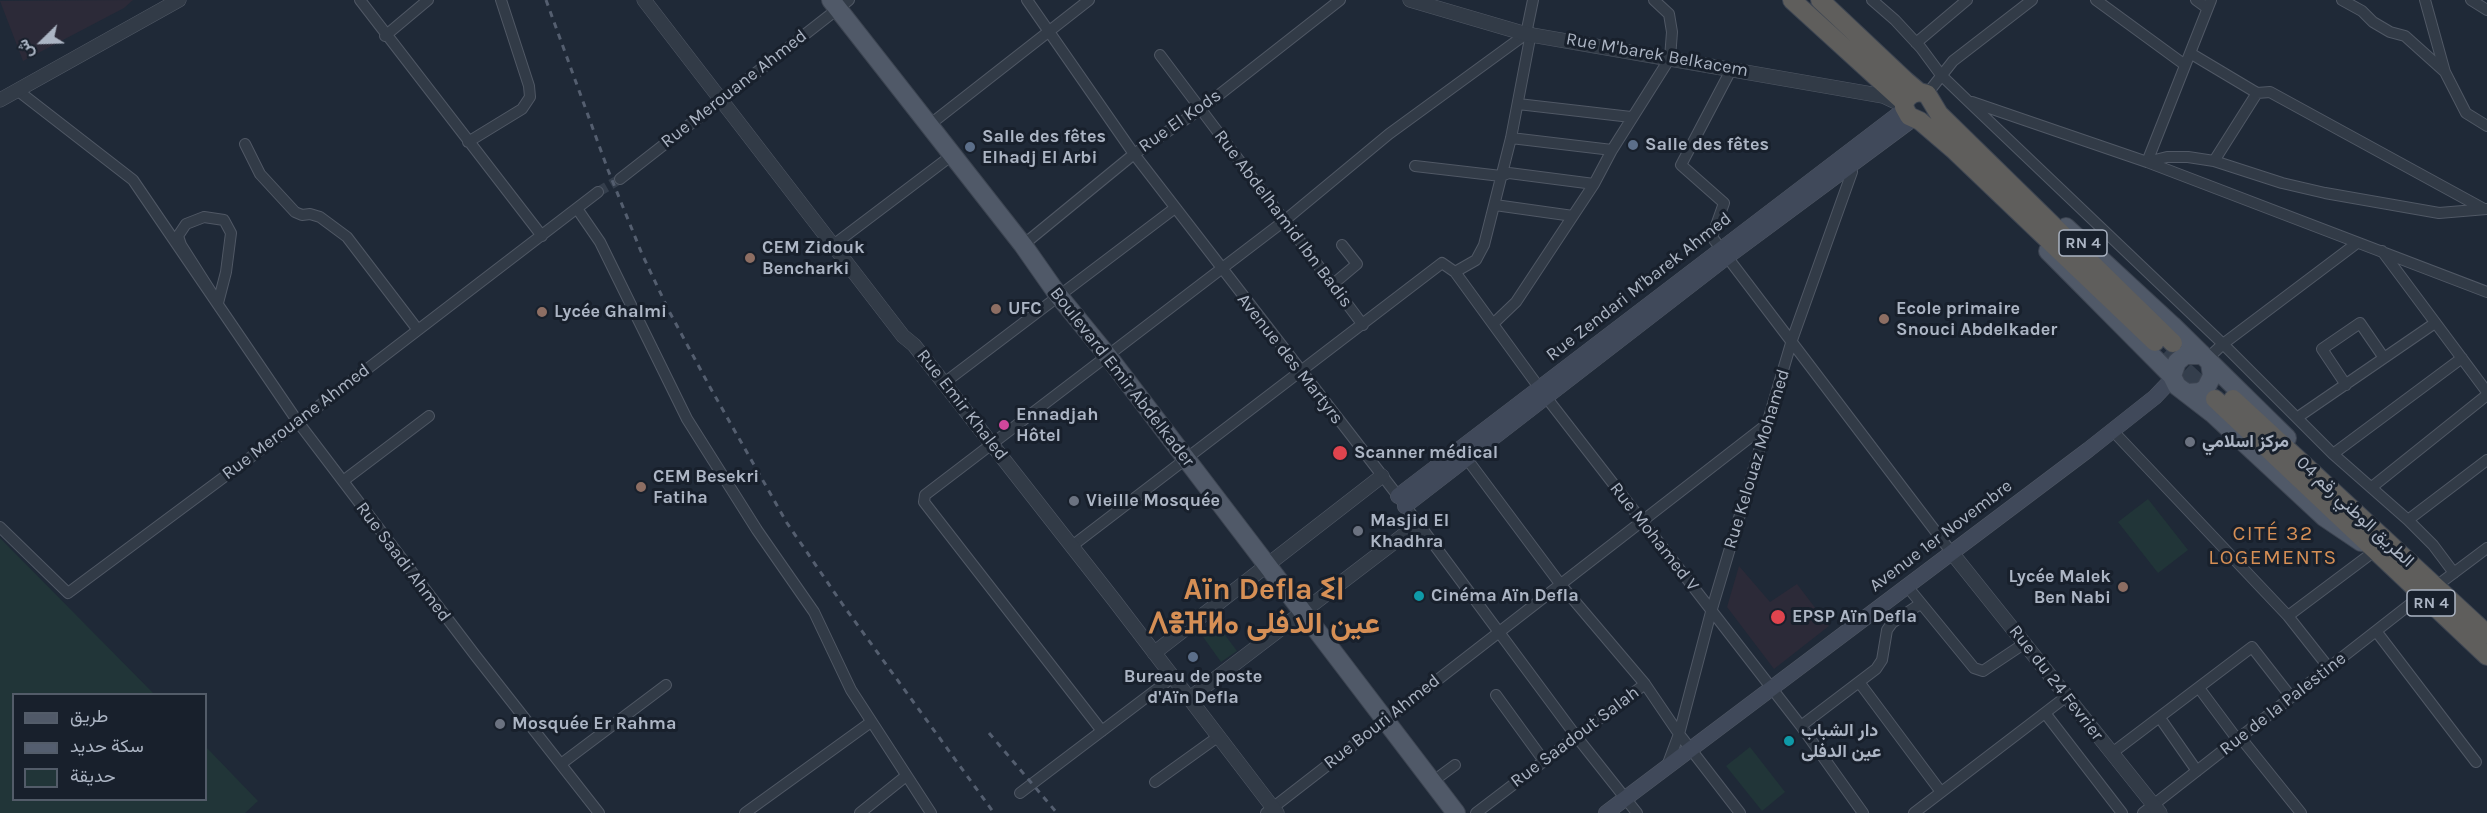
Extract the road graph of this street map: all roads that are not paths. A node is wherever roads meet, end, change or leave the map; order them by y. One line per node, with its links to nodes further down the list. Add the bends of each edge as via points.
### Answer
1 (161, 0): 37 (street)
2 (179, 0): 38 (street)
3 (360, 0): 28 (street)
4 (428, 0): 28 (street)
5 (501, 0): 51 (street, via 530,97 522,109)
6 (644, 0): 42 (street, Rue Emir Khaled)
7 (1028, 0): 26 (street, Avenue des Martyrs)
8 (1089, 0): 26 (street)
9 (1340, 0): 45 (street, Rue El Kods)
10 (1410, 0): 27 (street, Rue M'barek Belkacem)
11 (1533, 0): 27 (street)
12 (1654, 0): 32 (street, via 1669,14)
13 (1792, 0): 46 (highway, RN 4)
14 (1872, 0): 29 (street)
15 (1967, 0): 29 (street)
16 (2032, 0): 36 (street, via 1953,61)
17 (2096, 0): 33 (street)
18 (2196, 0): 24 (street)
19 (2342, 0): 35 (street, via 2390,32 2405,36)
20 (2425, 0): 35 (street)
21 (2471, 0): 25 (street)
22 (839, 3): 42 (street, Rue Merouane Ahmed); 48 (main road, Boulevard Emir Abdelkader)
23 (1829, 4): 40 (highway, RN 4)
24 (2209, 4): 30 (street)
25 (2487, 10)
26 (1049, 31): 48 (street); 55 (street, Avenue des Martyrs)
27 (1528, 34): 32 (street, Rue M'barek Belkacem); 44 (street); 70 (street, via 1389,134)
28 (385, 36): 51 (street)
29 (1916, 43): 36 (street)
30 (2190, 53): 33 (street); 39 (street)
31 (1160, 55): 45 (street, Rue Abdelhamid Ibn Badis)
32 (1670, 58): 34 (street, Rue M'barek Belkacem); 47 (street)
33 (2185, 65): 59 (street)
34 (1732, 68): 46 (street, Rue M'barek Belkacem, via 1883,96); 77 (street, via 1681,165 1724,203 1713,237)
35 (2445, 72): 49 (street, via 2466,113)
36 (1941, 75): 40 (street); 43 (street)
37 (0, 89)
38 (17, 90): 41 (street); 83 (street, via 132,180)
39 (2257, 93): 57 (street); 67 (street, via 2270,92)
40 (1927, 97): 46 (highway, via 1908,96); 46 (highway, via 1931,114); 52 (highway, RN 4)
41 (0, 100)
42 (721, 100): 62 (street, Rue Merouane Ahmed); 75 (street, Rue Emir Khaled)
43 (1968, 101): 59 (street); 89 (street)
44 (1518, 105): 47 (street); 50 (street)
45 (1201, 109): 55 (street, Rue El Kods); 70 (street, Rue Abdelhamid Ibn Badis)
46 (1909, 112): 52 (highway, RN 4); 58 (main road)
47 (1631, 117): 54 (street)
48 (928, 126): 56 (main road, Boulevard Emir Abdelkader)
49 (2487, 126)
50 (1511, 138): 54 (street); 61 (street)
51 (468, 142): 71 (street)
52 (1958, 143): 90 (highway, RN 4); 94 (main road, RN 4, via 2017,181); 97 (main road, RN 4, via 2032,236)
53 (245, 144): 87 (street, via 260,174 295,212 320,217 348,237)
54 (1612, 150): 63 (street)
55 (1134, 154): 66 (street, Avenue des Martyrs); 73 (street, Rue El Kods)
56 (951, 156): 73 (main road, Boulevard Emir Abdelkader); 75 (street)
57 (2214, 161): 59 (street, via 2177,156); 67 (street, via 2325,193 2439,213)
58 (1844, 162): 77 (main road); 88 (street, Rue Kelouaz Mohamed, via 1852,172)
59 (2146, 162): 72 (street)
60 (1415, 166): 61 (street)
61 (1501, 176): 63 (street, via 1509,173); 65 (street)
62 (620, 179)
63 (1594, 184): 69 (street)
64 (598, 192): 68 (street, Rue Merouane Ahmed)
65 (1495, 205): 69 (street); 79 (street, via 1476,260)
66 (1174, 208): 78 (street, Avenue des Martyrs); 82 (street)
67 (2486, 209)
68 (578, 210): 71 (street, Rue Merouane Ahmed); 153 (street, via 600,242 687,418 814,612 842,673)
69 (1573, 216): 85 (street, via 1516,302)
70 (1284, 221): 78 (street); 80 (street, Rue Abdelhamid Ibn Badis)
71 (542, 236): 87 (street, Rue Merouane Ahmed)
72 (2357, 243): 76 (street); 89 (street)
73 (1023, 245): 82 (main road, Boulevard Emir Abdelkader)
74 (1342, 245): 80 (street, via 1357,264)
75 (832, 246): 96 (street, Rue Emir Khaled)
76 (2382, 251): 81 (street); 84 (street)
77 (1723, 253): 88 (street); 99 (main road)
78 (1221, 269): 91 (street); 95 (street, Avenue des Martyrs)
79 (1455, 272): 85 (street, Rue Mohamed V); 86 (street, Rue Mohamed V, via 1442,263)
80 (1332, 285): 86 (street, Rue Abdelhamid Ibn Badis)
81 (2487, 292)
82 (1058, 296): 91 (main road, Boulevard Emir Abdelkader); 96 (street)
83 (218, 303): 83 (street, Rue Saadi Ahmed, via 231,233 224,220 204,217 186,224 178,236); 103 (street, Rue Saadi Ahmed)
84 (2435, 323): 92 (street); 93 (street)
85 (1493, 324): 99 (street, Rue Mohamed V)
86 (1363, 325): 95 (street)
87 (418, 330): 103 (street, Rue Merouane Ahmed)
88 (1792, 340): 104 (street, Rue Kelouaz Mohamed); 122 (street)
89 (2223, 344): 94 (street); 102 (street)
90 (2169, 347)
91 (1107, 356): 106 (street); 109 (main road, Boulevard Emir Abdelkader)
92 (2384, 358): 98 (street); 98 (street, via 2360,323 2322,349)
93 (2462, 358): 100 (street); 108 (street)
94 (2206, 359): 97 (main road, via 2191,354 2181,358 2174,367); 97 (main road, via 2212,370 2210,382 2200,392); 123 (main road, RN 4, via 2368,517)
95 (1299, 371): 109 (street); 111 (street, Avenue des Martyrs)
96 (944, 383): 106 (street, Rue Emir Khaled)
97 (2179, 384): 105 (main road, Avenue 1er Novembre); 121 (main road, RN 4, via 2324,517)
98 (2346, 385): 102 (street)
99 (1543, 392): 107 (main road); 116 (street, Rue Mohamed V)
100 (2487, 394): 113 (street)
101 (429, 416): 112 (street)
102 (2298, 417): 108 (street)
103 (298, 422): 112 (street, Rue Saadi Ahmed); 118 (street, Rue Merouane Ahmed, via 68,593)
104 (1766, 425): 116 (street, Rue Bouri Ahmed); 131 (street, Rue Kelouaz Mohamed)
105 (2112, 430): 122 (main road, Avenue 1er Novembre); 132 (street)
106 (993, 445): 119 (street, Rue Emir Khaled); 155 (street, via 925,495 924,502)
107 (1463, 453): 114 (main road); 126 (street)
108 (2333, 454): 113 (street)
109 (1186, 459): 119 (street); 124 (main road, Boulevard Emir Abdelkader)
110 (2487, 460): 115 (street)
111 (1382, 476): 114 (street, Avenue des Martyrs); 124 (street)
112 (342, 481): 164 (street, Rue Saadi Ahmed)
113 (2372, 487): 115 (street)
114 (1401, 501): 117 (street, Avenue des Martyrs)
115 (2408, 520): 125 (street)
116 (1643, 522): 126 (street, Rue Bouri Ahmed); 131 (street, Rue Mohamed V)
117 (1418, 524): 130 (street); 134 (street, Avenue des Martyrs)
118 (0, 527)
119 (1072, 546): 137 (street, Rue Emir Khaled)
120 (2487, 548): 125 (street, Rue de la Palestine)
121 (2376, 550): 123 (highway, الطريق الوطني رقم 04 / RN 4, via 2219,394); 128 (highway, الطريق الوطني رقم 04 / RN 4); 132 (street)
122 (1952, 553): 127 (main road, Avenue 1er Novembre); 136 (street, Rue du 24 Fevrier)
123 (2400, 554): 128 (highway, الطريق الوطني رقم 04 / RN 4)
124 (1268, 567): 130 (main road, Boulevard Emir Abdelkader); 137 (street)
125 (2454, 573): 128 (street, Rue de la Palestine)
126 (1561, 585): 134 (street, Rue Bouri Ahmed); 142 (street)
127 (1906, 585): 129 (street); 144 (main road, Avenue 1er Novembre)
128 (2429, 591): 133 (street, Rue de la Palestine); 135 (highway, الطريق الوطني رقم 04 / RN 4); 138 (highway, الطريق الوطني رقم 04 / RN 4)
129 (1920, 604): 136 (street, via 1974,668 1983,670); 141 (street, via 1892,623 1887,630 1882,660)
130 (1303, 612): 149 (street); 151 (main road, Boulevard Emir Abdelkader)
131 (1712, 612): 144 (street, Rue Mohamed V); 156 (street, Rue Kelouaz Mohamed)
132 (2288, 616): 139 (street)
133 (2376, 631): 139 (street, Rue de la Palestine); 163 (street)
134 (1499, 633): 151 (street, Rue Bouri Ahmed); 158 (street, Avenue des Martyrs)
135 (2487, 634)
136 (2025, 643): 147 (street, Rue du 24 Fevrier)
137 (1154, 653): 140 (street, Rue Emir Khaled)
138 (2487, 656)
139 (2329, 668): 148 (street, Rue de la Palestine)
140 (1173, 677): 149 (street, Rue Emir Khaled); 155 (street)
141 (1859, 682): 154 (street); 171 (street)
142 (1645, 684): 156 (street); 158 (street, Rue Saadout Salah)
143 (666, 685): 164 (street)
144 (1771, 687): 154 (street, Rue Mohamed V); 160 (main road, Avenue 1er Novembre)
145 (2199, 688): 148 (street, via 2252,647); 152 (street); 159 (street)
146 (1496, 695): 162 (street)
147 (2067, 696): 150 (street); 161 (street, Rue du 24 Fevrier)
148 (2291, 697): 159 (street, Rue de la Palestine)
149 (1190, 698): 157 (street, Rue Emir Khaled)
150 (2044, 713): 171 (street); 187 (street)
151 (1386, 718): 170 (main road, Boulevard Emir Abdelkader); 175 (street, Rue Bouri Ahmed)
152 (2160, 718): 161 (street); 167 (street)
153 (871, 722): 168 (street); 177 (street)
154 (1801, 726): 185 (street, Rue Mohamed V)
155 (1102, 731): 172 (street)
156 (1679, 734): 160 (street); 166 (street, Rue Kelouaz Mohamed)
157 (1219, 736): 169 (street); 175 (street, Rue Emir Khaled)
158 (1576, 736): 162 (street, Rue Saadout Salah); 173 (street, Avenue des Martyrs)
159 (2238, 738): 167 (street, Rue de la Palestine); 188 (street)
160 (1690, 749): 166 (main road, Avenue 1er Novembre); 184 (street)
161 (2112, 753): 174 (street, Rue du 24 Fevrier)
162 (1544, 761): 181 (street, Rue Saadout Salah)
163 (2475, 762)
164 (561, 764): 176 (street, Rue Saadi Ahmed)
165 (1455, 765): 170 (street)
166 (1667, 767): 173 (main road, Avenue 1er Novembre)
167 (2197, 771): 174 (street, Rue de la Palestine)
168 (906, 776): 178 (street); 179 (street)
169 (1155, 782)
170 (1432, 782): 180 (main road, Boulevard Emir Abdelkader)
171 (1941, 792): 186 (street)
172 (1020, 793)
173 (1625, 798): 182 (main road, Avenue 1er Novembre); 183 (street, Avenue des Martyrs)
174 (2152, 810)
175 (1272, 811)
176 (599, 813)
177 (745, 813)
178 (860, 813)
179 (931, 813)
180 (1456, 813)
181 (1476, 813)
182 (1606, 813)
183 (1637, 813)
184 (1740, 813)
185 (1863, 813)
186 (1914, 813)
187 (2122, 813)
188 (2301, 813)

